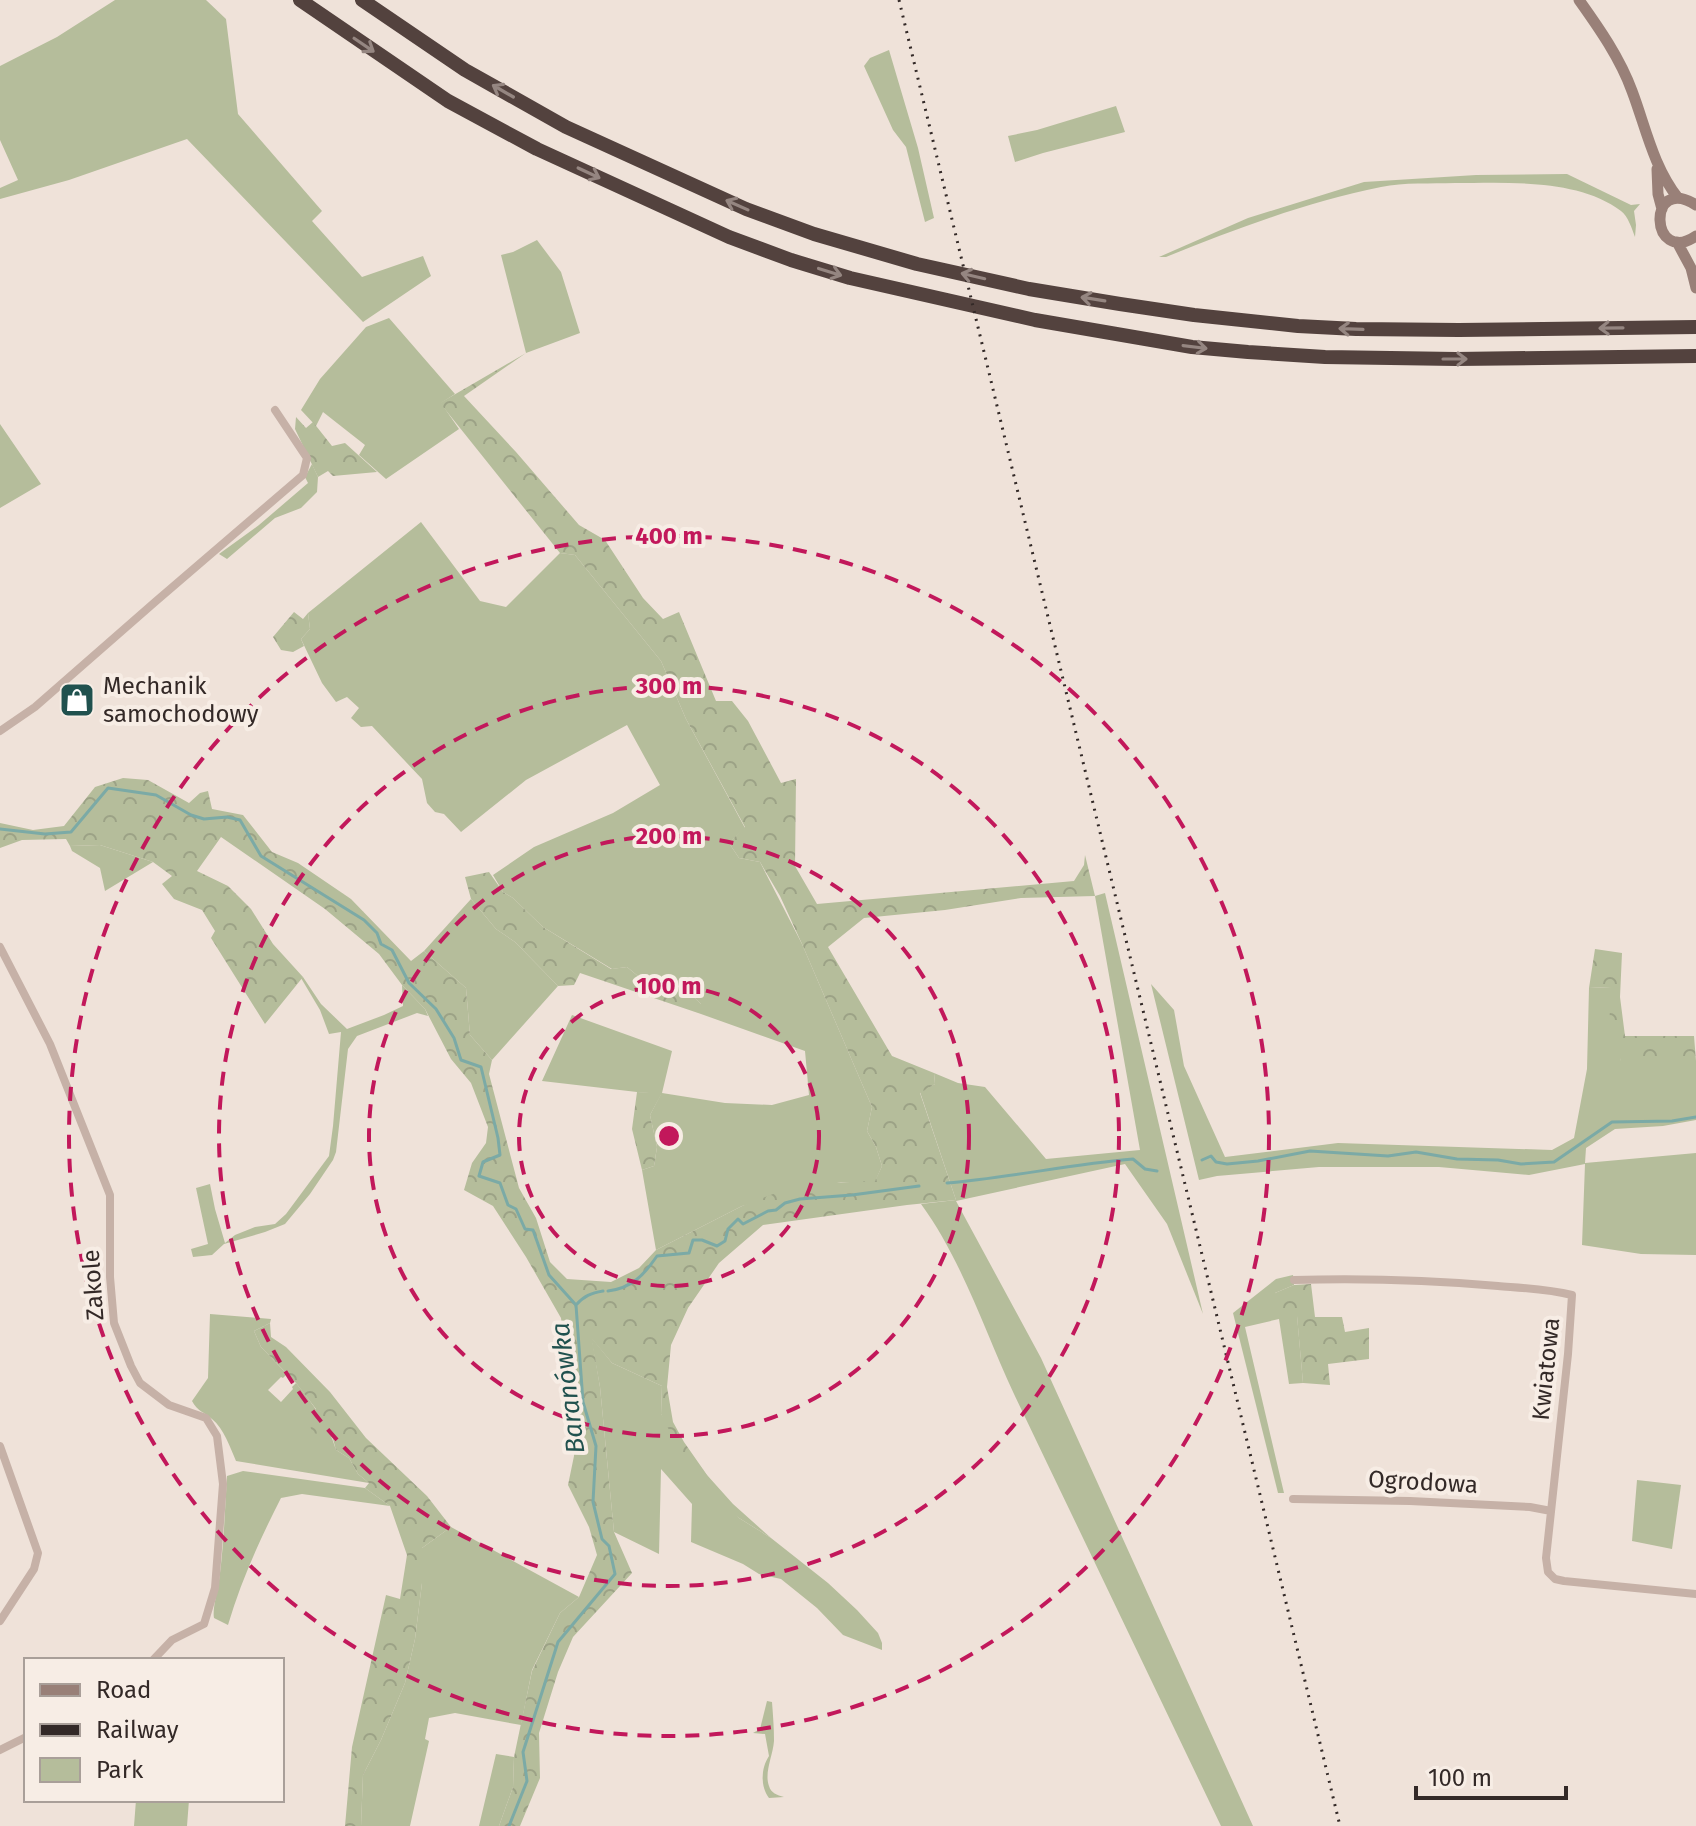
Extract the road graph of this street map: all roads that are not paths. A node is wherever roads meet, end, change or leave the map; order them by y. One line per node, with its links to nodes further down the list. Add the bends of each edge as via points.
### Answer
1 (300, 0): 13 (highway, one-way to 13, via 448,101 537,149 729,237 850,278 1035,320 1192,347 1456,359)
2 (362, 0): 12 (highway, one-way to 2, via 1282,325 1029,289 917,264 746,209 566,127 465,70)
3 (1579, 0): 4 (street, via 1632,89)
4 (1657, 164): 5 (street); 7 (street)
5 (1678, 198): 6 (street); 7 (street)
6 (1696, 205)
7 (1662, 209): 9 (street, via 1660,227)
8 (1695, 237): 9 (street); 10 (street)
9 (1677, 242): 10 (street)
10 (1691, 268): 11 (street)
11 (1696, 288)
12 (1692, 327)
13 (1695, 356)
14 (275, 410): 15 (street, via 307,458 303,475 35,707)
15 (0, 731)
16 (0, 947): 23 (street, Zakole, via 50,1044 110,1195 114,1323 131,1366 140,1383 169,1405 206,1418 217,1436 223,1484 215,1588 204,1624 172,1640)
17 (1294, 1280): 20 (street, Kwiatowa, via 1429,1281 1572,1295)
18 (0, 1446): 22 (street, via 38,1553 34,1569)
19 (1293, 1499): 20 (street, Ogrodowa)
20 (1551, 1511): 21 (street, Kwiatowa, via 1546,1565 1555,1579)
21 (1696, 1594)
22 (0, 1621)
23 (155, 1658)
24 (24, 1738): 25 (street)
25 (0, 1750)

